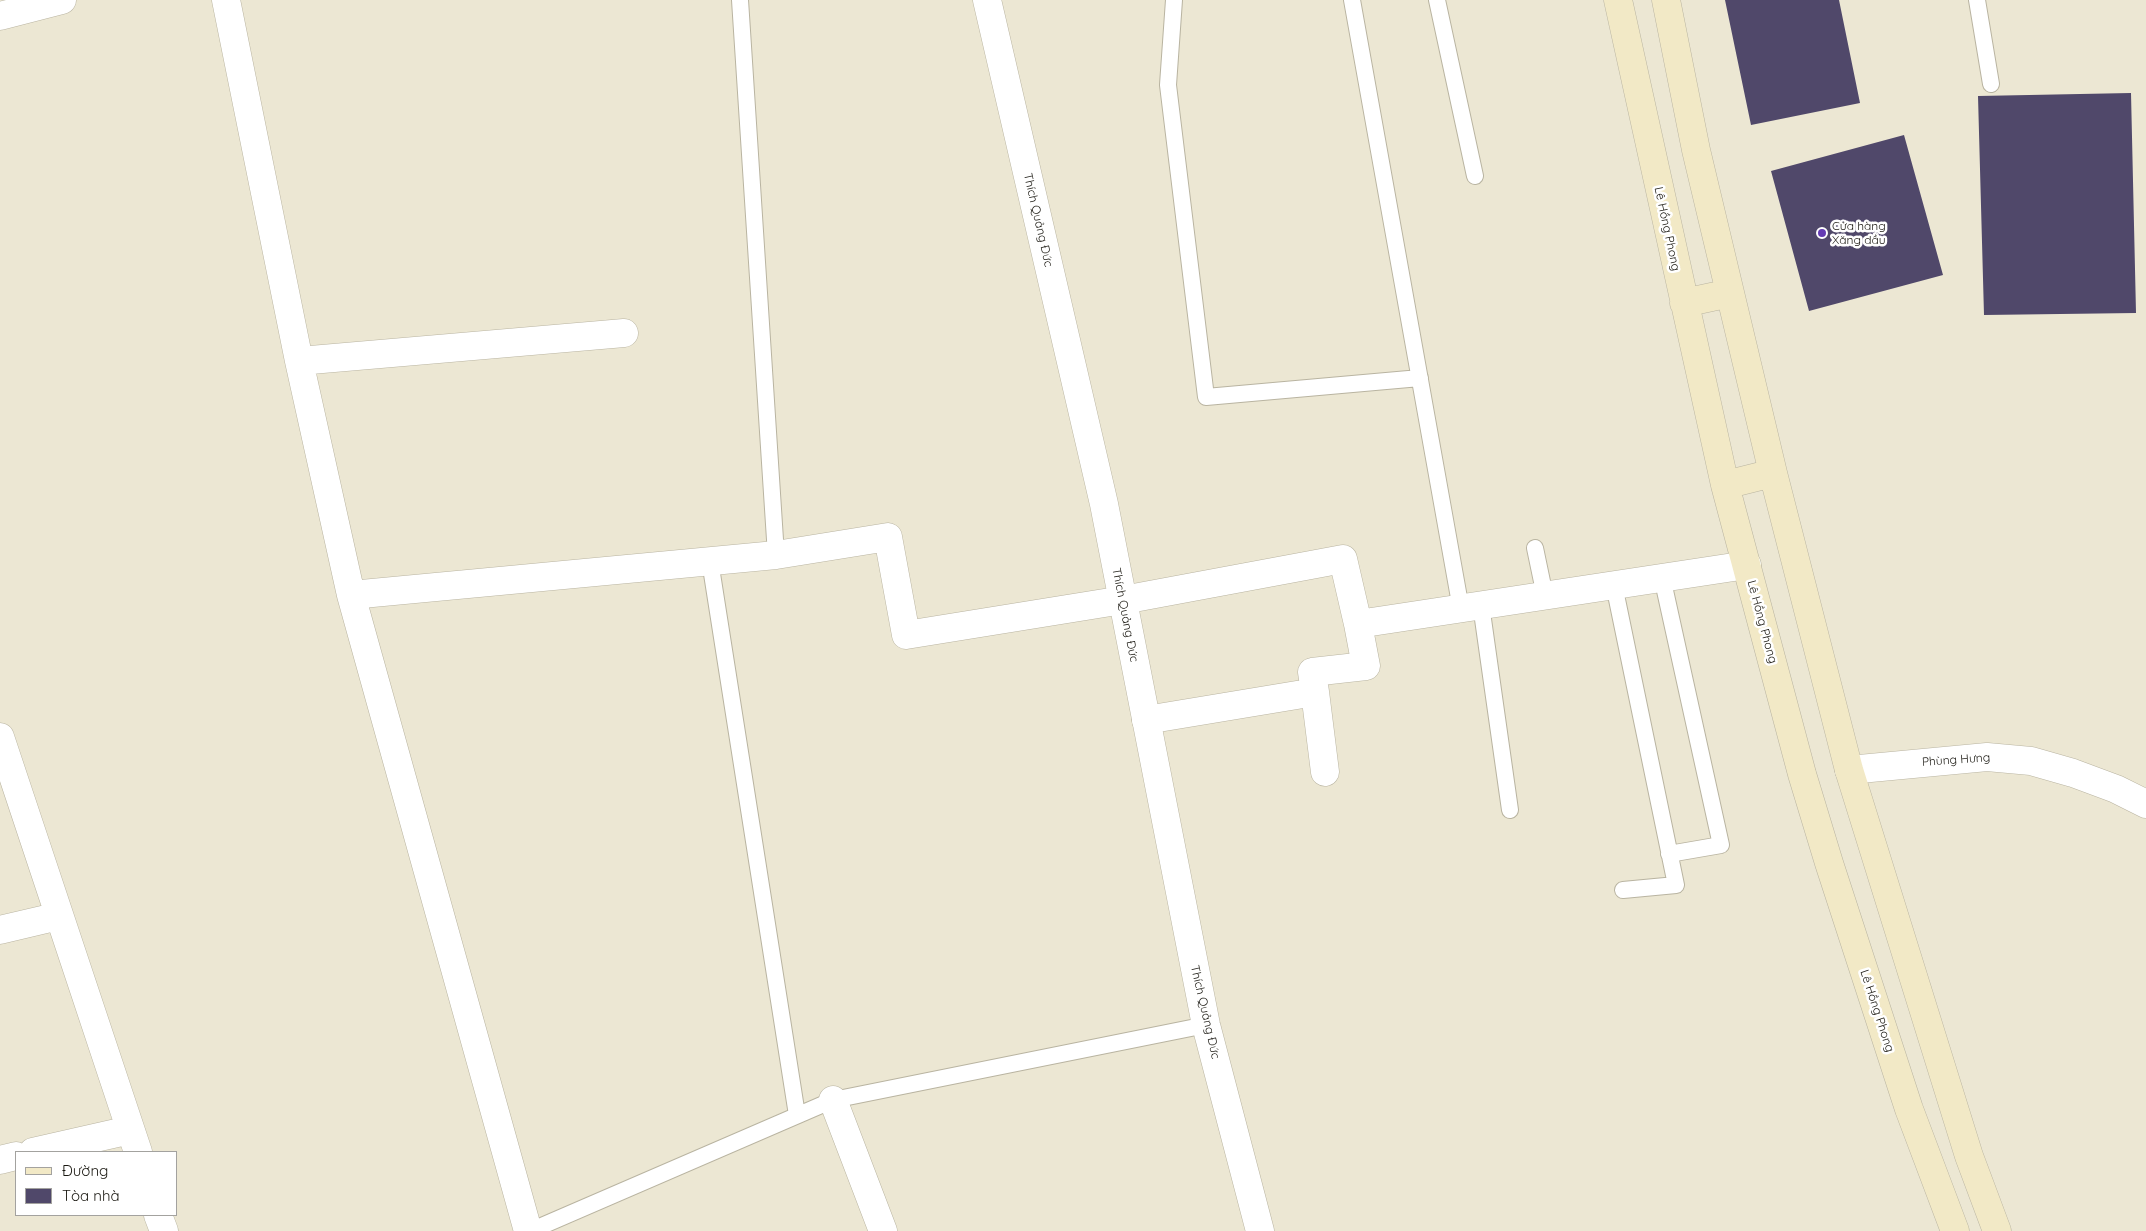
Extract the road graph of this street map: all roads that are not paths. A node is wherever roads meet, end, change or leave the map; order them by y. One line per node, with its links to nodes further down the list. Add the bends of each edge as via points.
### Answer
1 (62, 0): 11 (street)
2 (226, 0): 17 (street)
3 (740, 0): 22 (lane)
4 (987, 0): 29 (street, Thích Quảng Đức, via 1104,504)
5 (1174, 0): 18 (lane, via 1168,85 1206,397)
6 (1352, 0): 18 (lane)
7 (1437, 0): 13 (lane)
8 (1618, 0): 15 (main road, Lê Hồng Phong)
9 (1666, 0): 14 (main road, via 1696,150)
10 (1977, 0): 12 (lane)
11 (0, 16)
12 (1991, 84)
13 (1475, 176)
14 (1730, 293): 15 (main road); 19 (main road)
15 (1684, 303): 20 (main road, Lê Hồng Phong)
16 (624, 333): 17 (street)
17 (299, 361): 27 (street)
18 (1420, 378): 30 (lane)
19 (1772, 473): 20 (main road); 35 (main road)
20 (1725, 485): 24 (main road, Lê Hồng Phong)
21 (1535, 548): 28 (lane)
22 (776, 555): 23 (street); 29 (street, via 888,538 906,635)
23 (710, 562): 27 (street); 45 (lane)
24 (1746, 564): 25 (street); 55 (main road, Lê Hồng Phong, via 1828,863 1909,1109)
25 (1662, 577): 26 (street); 39 (lane, via 1721,845)
26 (1614, 585): 28 (street); 39 (lane)
27 (351, 595): 52 (street)
28 (1545, 596): 30 (street)
29 (1123, 600): 31 (street, via 1343,559); 33 (street, Thích Quảng Đức)
30 (1471, 607): 31 (street); 38 (lane)
31 (1358, 624): 32 (street, via 1366,666 1312,672)
32 (1315, 692): 33 (street); 36 (street)
33 (1146, 720): 43 (street, Thích Quảng Đức)
34 (0, 737): 41 (street)
35 (1849, 770): 37 (street, Phùng Hưng, via 1987,757 2031,761 2090,779); 56 (main road, via 1969,1156)
36 (1325, 772)
37 (2146, 804)
38 (1510, 810)
39 (1669, 854): 40 (lane, via 1676,885)
40 (1623, 890)
41 (59, 916): 42 (street); 46 (street)
42 (0, 930)
43 (1206, 1025): 44 (lane); 54 (street, Thích Quảng Đức)
44 (833, 1100): 45 (lane); 53 (street)
45 (797, 1115): 52 (lane)
46 (134, 1141): 47 (street)
47 (42, 1151)
48 (15, 1156): 49 (street)
49 (0, 1160)
50 (158, 1216): 51 (street)
51 (164, 1231)
52 (529, 1231)
53 (883, 1231)
54 (1260, 1231)
55 (1955, 1231)
56 (1998, 1231)

